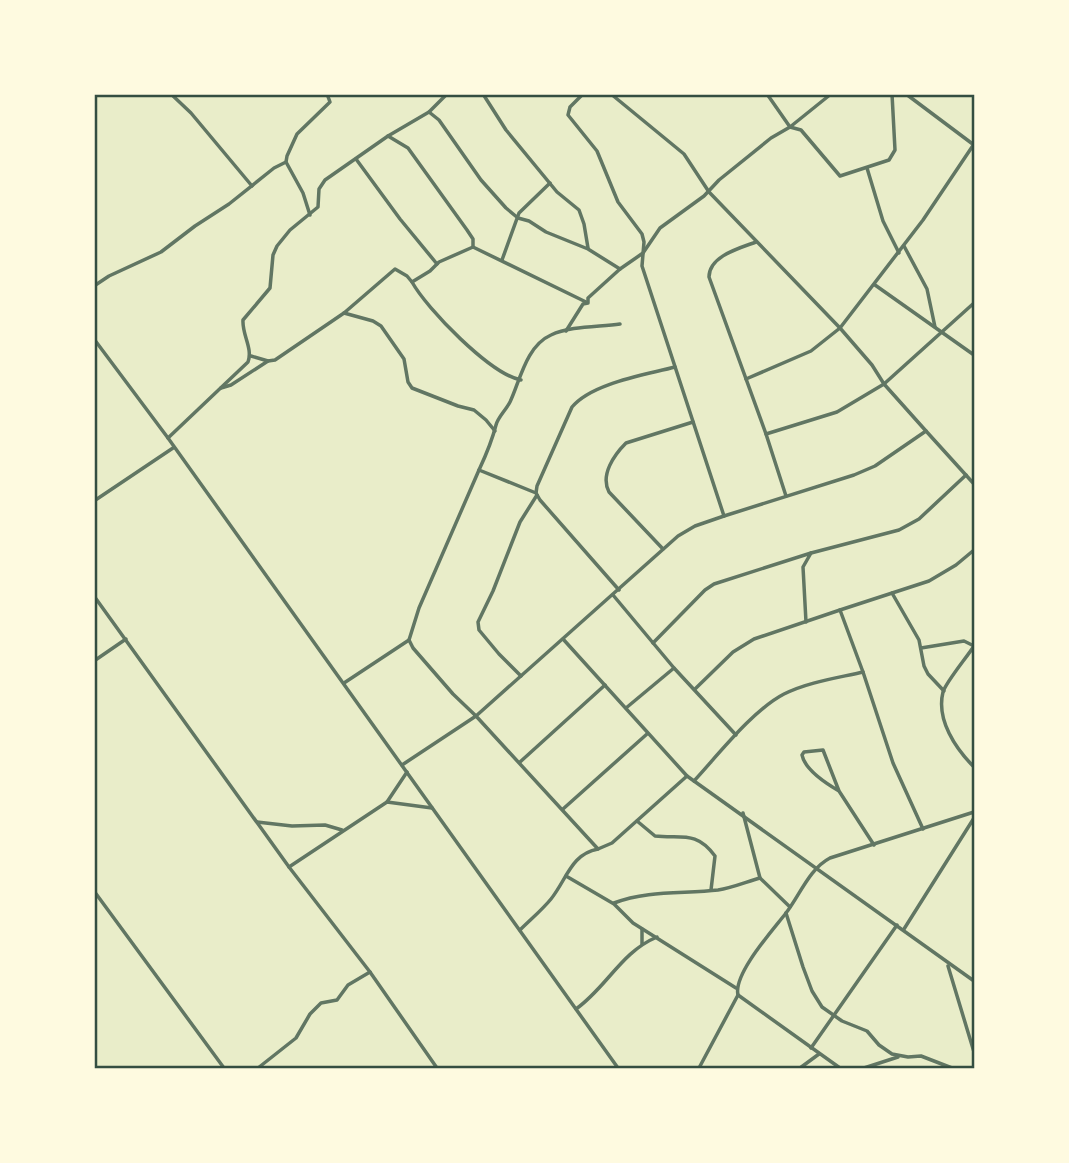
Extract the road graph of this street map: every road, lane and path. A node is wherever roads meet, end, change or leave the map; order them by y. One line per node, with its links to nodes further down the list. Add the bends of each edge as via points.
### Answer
1 (171, 94): 19 (street)
2 (327, 94): 16 (street, via 330,102 297,134)
3 (447, 94): 11 (street)
4 (483, 94): 18 (street, via 506,131)
5 (583, 94): 27 (street, via 568,115 597,151 618,202 644,239)
6 (611, 94): 20 (street, via 675,145)
7 (767, 94): 12 (street)
8 (831, 94): 12 (street)
9 (892, 94): 17 (street, via 894,155)
10 (906, 94): 14 (street)
11 (429, 112): 13 (street); 22 (street, via 481,180)
12 (790, 127): 17 (street, via 801,130 840,176); 20 (street)
13 (388, 136): 15 (street); 25 (street, via 408,148 473,239)
14 (974, 144): 24 (street)
15 (356, 159): 21 (street, via 325,180 318,206); 30 (street)
16 (286, 162): 19 (street); 21 (street)
17 (867, 168): 28 (street, via 883,221)
18 (550, 183): 22 (street); 26 (street, via 579,210)
19 (252, 186): 34 (street, via 160,252)
20 (709, 192): 23 (street); 27 (street, via 660,228)
21 (310, 215): 45 (street, via 277,246 270,288 243,320)
22 (518, 218): 26 (street); 29 (street)
23 (756, 242): 40 (street); 48 (street, via 718,260 709,272)
24 (904, 246): 28 (street); 39 (street, via 927,289)
25 (473, 247): 29 (street); 30 (street)
26 (588, 249): 31 (street)
27 (643, 253): 31 (street); 47 (street, via 642,267)
28 (899, 253): 33 (street)
29 (502, 260): 35 (street)
30 (438, 264): 32 (street)
31 (620, 269): 35 (street)
32 (412, 282): 37 (street, via 395,269); 49 (street, via 449,329 507,375)
33 (875, 285): 39 (street); 40 (street)
34 (94, 286)
35 (588, 303): 41 (street)
36 (975, 303): 42 (street)
37 (344, 313): 46 (street); 54 (street, via 381,326 404,359 412,388 474,410)
38 (620, 324): 41 (street)
39 (935, 327): 42 (street)
40 (841, 328): 48 (street, via 811,351); 50 (street)
41 (566, 331): 49 (street, via 538,344)
42 (941, 331): 44 (street); 50 (street)
43 (94, 339): 56 (street)
44 (975, 355)
45 (250, 356): 46 (street); 51 (street, via 243,369)
46 (268, 361): 51 (street)
47 (675, 367): 52 (street); 61 (street, via 623,381 577,401)
48 (746, 379): 55 (street)
49 (521, 380): 54 (street, via 496,424)
50 (884, 384): 53 (street); 55 (street, via 837,412)
51 (219, 388): 56 (street)
52 (693, 422): 64 (street); 65 (street, via 626,443 606,474 609,492)
53 (926, 431): 59 (street); 62 (street, via 875,466)
54 (496, 433): 58 (street)
55 (766, 434): 62 (street)
56 (168, 438): 57 (street)
57 (173, 448): 63 (street); 86 (street)
58 (479, 470): 61 (street); 78 (street)
59 (966, 474): 60 (street); 67 (street, via 919,519 899,530)
60 (974, 482)
61 (537, 494): 70 (street); 85 (street, via 520,522 478,622 486,638)
62 (786, 496): 64 (street)
63 (94, 501)
64 (724, 516): 65 (street, via 695,526)
65 (663, 548): 70 (street)
66 (975, 550): 71 (street, via 929,581)
67 (811, 553): 68 (street); 69 (street)
68 (794, 558): 69 (street); 79 (street, via 714,584)
69 (803, 567): 75 (street)
70 (619, 590): 72 (street)
71 (892, 593): 74 (street); 81 (street)
72 (613, 595): 77 (street); 79 (street)
73 (94, 596): 76 (street)
74 (840, 610): 75 (street); 84 (street)
75 (806, 622): 88 (street, via 742,645)
76 (126, 639): 82 (street); 108 (street)
77 (564, 639): 85 (street); 87 (street)
78 (409, 640): 86 (street); 91 (street)
79 (653, 643): 83 (street)
80 (975, 646): 81 (street, via 964,640); 89 (street)
81 (921, 648): 89 (street, via 923,666)
82 (94, 661)
83 (674, 668): 88 (street); 90 (street)
84 (863, 672): 93 (street, via 782,695); 109 (street, via 893,763)
85 (521, 676): 91 (street)
86 (344, 682): 95 (street)
87 (605, 685): 90 (street); 94 (street)
88 (695, 689): 93 (street)
89 (944, 691): 96 (street, via 951,738)
90 (626, 708): 92 (street)
91 (476, 716): 94 (street); 95 (street)
92 (647, 734): 98 (street); 103 (street)
93 (736, 735): 99 (street)
94 (520, 762): 103 (street)
95 (402, 765): 97 (street)
96 (975, 767)
97 (407, 772): 101 (street); 102 (street)
98 (687, 776): 99 (street); 107 (street)
99 (694, 781): 105 (street)
100 (839, 792): 100 (street, via 803,761 804,752 822,750); 112 (street)
101 (387, 802): 102 (street); 110 (street)
102 (432, 808): 127 (street)
103 (563, 809): 111 (street)
104 (975, 812): 109 (street)
105 (743, 813): 116 (street); 118 (street)
106 (975, 818): 126 (street)
107 (637, 821): 113 (street); 119 (street, via 655,836 685,835 711,850 715,856)
108 (257, 822): 110 (street); 115 (street)
109 (923, 829): 112 (street)
110 (343, 830): 115 (street)
111 (587, 838): 113 (street); 114 (street)
112 (874, 845): 116 (street, via 830,858)
113 (598, 849): 114 (street)
114 (586, 851): 117 (street)
115 (289, 867): 131 (street)
116 (817, 868): 122 (street); 124 (street)
117 (566, 876): 121 (street); 127 (street)
118 (760, 878): 119 (street); 122 (street)
119 (711, 890): 121 (street)
120 (95, 891): 141 (street)
121 (614, 904): 125 (street)
122 (790, 908): 123 (street)
123 (786, 913): 133 (street, via 761,944); 136 (street, via 812,991)
124 (897, 925): 126 (street); 136 (street)
125 (642, 929): 128 (street); 129 (street)
126 (904, 929): 130 (street)
127 (519, 931): 135 (street)
128 (657, 937): 129 (street); 133 (street)
129 (642, 944): 135 (street, via 597,993)
130 (947, 964): 132 (street); 138 (street)
131 (370, 972): 142 (street, via 348,985 337,1000 321,1003 296,1038); 143 (street)
132 (975, 981)
133 (736, 988): 134 (street)
134 (738, 995): 137 (street); 145 (street)
135 (575, 1009): 144 (street)
136 (833, 1015): 137 (street); 140 (street, via 867,1031 885,1050)
137 (811, 1048): 139 (street)
138 (975, 1052)
139 (819, 1054): 146 (street); 147 (street)
140 (900, 1057): 148 (street); 149 (street, via 922,1056)
141 (223, 1069)
142 (258, 1069)
143 (437, 1069)
144 (618, 1069)
145 (699, 1069)
146 (800, 1069)
147 (840, 1069)
148 (864, 1069)
149 (952, 1069)

